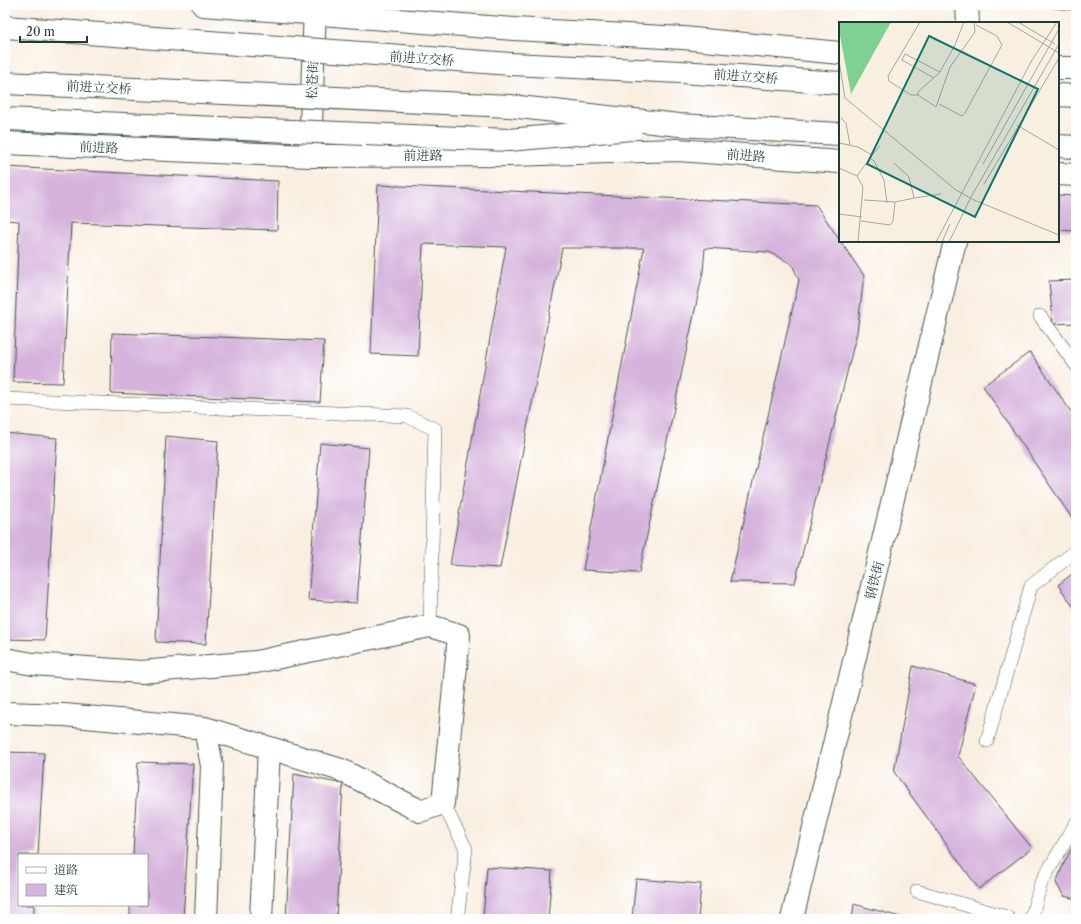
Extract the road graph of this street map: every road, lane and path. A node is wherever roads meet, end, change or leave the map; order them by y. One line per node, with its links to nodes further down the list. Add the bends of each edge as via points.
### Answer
1 (203, 5): 3 (main road)
2 (967, 5): 4 (main road)
3 (315, 10): 6 (main road, via 514,29 683,38); 19 (main road, 松苍街)
4 (968, 22)
5 (5, 27): 10 (main road, 前进立交桥, bridge, via 510,64)
6 (839, 53)
7 (1059, 68): 8 (main road)
8 (1076, 68)
9 (5, 83): 14 (main road, 前进立交桥, bridge, via 510,106)
10 (839, 83)
11 (1059, 95): 12 (main road)
12 (1076, 96)
13 (5, 119): 14 (main road, bridge, via 509,140)
14 (679, 125): 15 (main road, 前进立交桥, bridge)
15 (839, 134)
16 (5, 143): 19 (main road, 前进路)
17 (1059, 146): 18 (main road)
18 (1076, 147)
19 (310, 156): 20 (main road, 前进路, via 509,155 678,150)
20 (839, 162)
21 (1059, 174): 22 (main road)
22 (1076, 175)
23 (955, 242): 41 (main road, 钢铁街)
24 (1040, 316): 25 (lane)
25 (1076, 366)
26 (5, 399): 28 (lane, via 407,416 435,429)
27 (1076, 551): 32 (lane, via 1031,586)
28 (430, 626): 29 (main road, via 256,662 142,672 33,664); 34 (main road, via 459,635)
29 (5, 659)
30 (5, 713): 31 (main road, via 64,715)
31 (205, 728): 33 (main road); 38 (main road, via 212,766)
32 (987, 740)
33 (269, 748): 34 (main road, via 341,770 420,811); 39 (main road)
34 (444, 803): 40 (lane, via 466,849)
35 (1076, 823): 42 (lane, via 1041,883)
36 (917, 891): 37 (lane)
37 (1011, 918)
38 (206, 919)
39 (261, 919)
40 (457, 919)
41 (792, 919)
42 (1031, 919)

